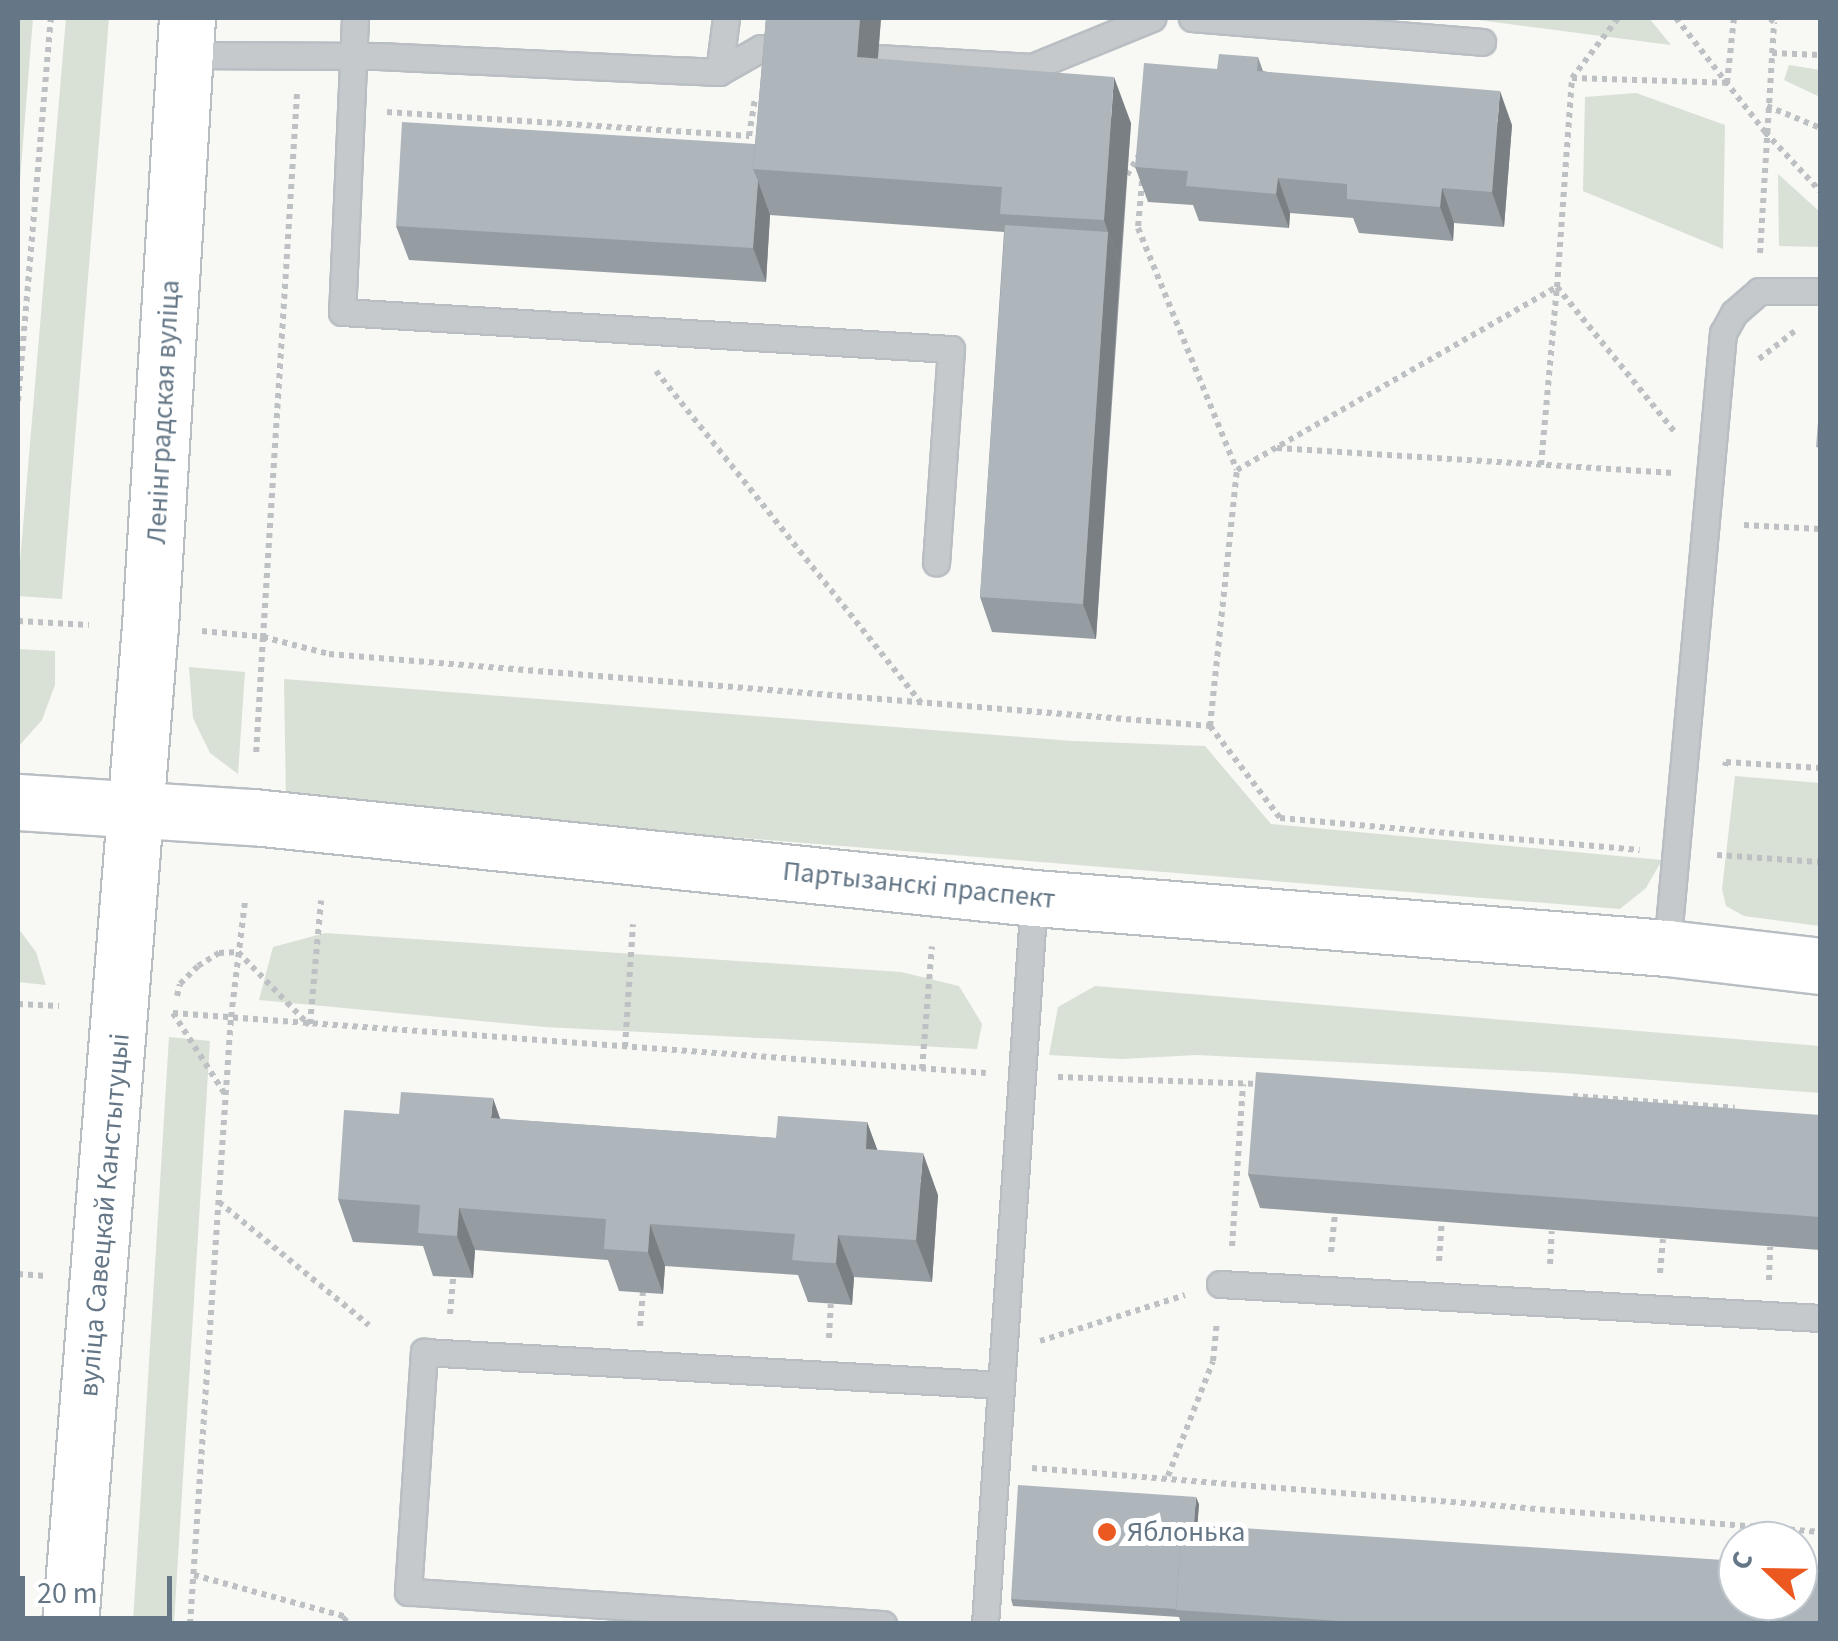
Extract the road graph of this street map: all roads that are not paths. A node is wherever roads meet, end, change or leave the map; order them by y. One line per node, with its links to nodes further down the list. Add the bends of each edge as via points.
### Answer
1 (354, 18): 8 (lane)
2 (726, 18): 10 (lane)
3 (1152, 18): 9 (lane, via 1032,67)
4 (1192, 18): 6 (lane)
5 (186, 36): 8 (lane); 14 (main road, Ленінградская вуліца)
6 (1482, 42)
7 (772, 49): 10 (lane)
8 (352, 58): 10 (lane); 12 (lane, via 342,312 951,349)
9 (878, 58)
10 (719, 72)
11 (1820, 290): 16 (lane, via 1759,291 1722,333)
12 (936, 562)
13 (18, 802): 14 (main road, Партызанскі праспект)
14 (136, 806): 15 (main road, Партызанскі праспект); 21 (main road, вуліца Савецкай Канстытуцыі)
15 (1034, 898): 16 (main road, Партызанскі праспект); 20 (lane)
16 (1667, 948): 17 (main road, Партызанскі праспект)
17 (1820, 966)
18 (1220, 1284): 19 (lane)
19 (1820, 1318)
20 (1001, 1385): 22 (lane, via 424,1352 408,1592); 23 (lane)
21 (70, 1624)
22 (883, 1624)
23 (985, 1624)

